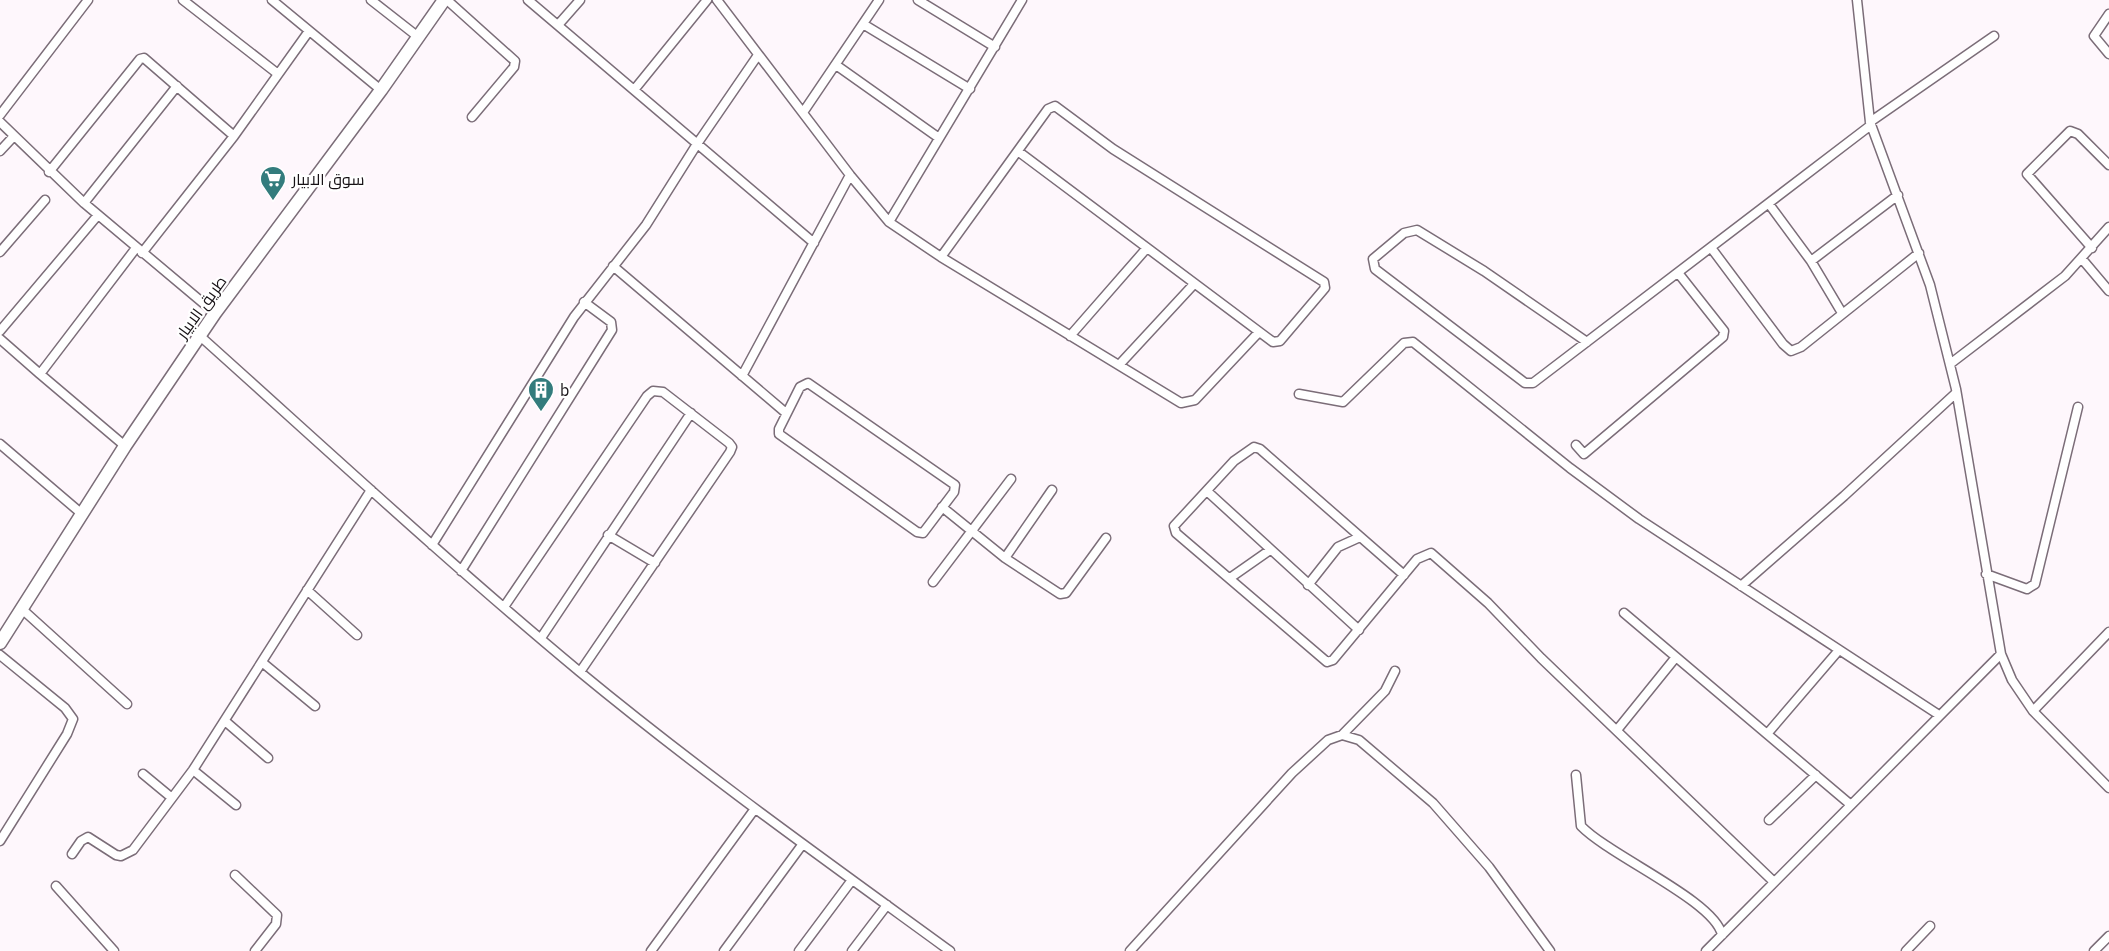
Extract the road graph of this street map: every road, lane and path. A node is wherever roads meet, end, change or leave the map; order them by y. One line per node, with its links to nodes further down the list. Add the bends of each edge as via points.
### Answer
1 (87, 0): 30 (street)
2 (183, 0): 24 (street)
3 (272, 0): 17 (street)
4 (371, 0): 18 (street)
5 (445, 0): 18 (main road, طريق الابيار); 31 (street, via 515,62)
6 (528, 0): 16 (street)
7 (580, 0): 16 (street)
8 (707, 0): 28 (street)
9 (717, 0): 22 (street)
10 (879, 0): 15 (street)
11 (918, 0): 20 (street)
12 (1022, 0): 20 (street)
13 (1857, 0): 33 (street)
14 (2109, 14): 21 (street, via 2094,36)
15 (863, 24): 23 (street); 26 (street)
16 (558, 25): 28 (street)
17 (309, 31): 24 (street); 27 (street)
18 (417, 36): 27 (main road, طريق الابيار)
19 (1994, 36): 33 (street)
20 (995, 47): 26 (street)
21 (2109, 54)
22 (758, 55): 29 (street); 37 (street)
23 (836, 65): 29 (street); 36 (street)
24 (278, 74): 35 (street)
25 (177, 86): 35 (street); 41 (street, via 144,58 136,61); 45 (street)
26 (970, 89): 36 (street)
27 (381, 90): 65 (main road, طريق الابيار)
28 (634, 90): 37 (street)
29 (804, 111): 42 (street)
30 (0, 115)
31 (472, 117)
32 (0, 122): 34 (street)
33 (1870, 123): 43 (street); 46 (street)
34 (14, 136): 38 (street); 41 (street)
35 (234, 136): 54 (street)
36 (939, 138): 48 (street)
37 (697, 144): 50 (street); 60 (street, via 646,225)
38 (0, 151)
39 (1019, 152): 52 (street); 57 (street); 68 (street, via 1048,109 1055,106 1113,149 1324,282 1325,288 1280,341 1273,342)
40 (2109, 165): 51 (street, via 2070,131 2027,174)
41 (50, 172): 45 (street)
42 (850, 176): 48 (street); 50 (street)
43 (1898, 195): 56 (street); 59 (street)
44 (45, 200): 55 (street)
45 (84, 203): 47 (street)
46 (1769, 204): 53 (street); 59 (street)
47 (98, 214): 54 (street); 67 (street)
48 (890, 222): 57 (street)
49 (2109, 227): 51 (street)
50 (814, 243): 76 (street)
51 (2092, 248): 58 (street)
52 (1146, 249): 62 (street); 70 (street)
53 (1712, 249): 61 (street); 66 (street, via 1788,350 1801,347)
54 (139, 250): 65 (street); 75 (street)
55 (0, 252)
56 (1919, 253): 66 (street); 73 (street)
57 (941, 257): 70 (street)
58 (2082, 259): 63 (street); 73 (street)
59 (1811, 261): 66 (street)
60 (613, 266): 64 (street); 76 (street)
61 (1679, 274): 72 (street); 83 (street, via 1724,331 1724,337 1584,454)
62 (1194, 284): 68 (street); 74 (street)
63 (2109, 291)
64 (584, 302): 95 (street); 99 (street, via 611,322 612,330)
65 (215, 313): 69 (main road, طريق الابيار)
66 (1842, 313)
67 (0, 331)
68 (1259, 332): 74 (street, via 1195,400 1187,403)
69 (200, 336): 84 (main road, طريق الابيار); 86 (street)
70 (1070, 336): 74 (street)
71 (0, 339): 75 (street)
72 (1587, 342): 72 (street, via 1533,383 1525,383 1375,269 1373,259 1404,233 1417,230)
73 (1950, 364): 77 (street)
74 (1119, 365)
75 (40, 374): 84 (street)
76 (742, 376): 81 (street)
77 (1956, 393): 100 (street); 105 (street)
78 (1299, 394): 105 (street, via 1343,402 1404,344 1413,342 1570,468)
79 (2078, 407): 100 (street, via 2035,584 2027,589)
80 (691, 412): 92 (street); 98 (street, via 732,447); 107 (street, via 663,392 653,391 647,396)
81 (786, 413): 89 (street, via 779,434 917,532 922,533); 89 (street, via 800,387 808,383 952,481 955,490)
82 (0, 444): 90 (street)
83 (1576, 445)
84 (125, 446): 90 (main road, طريق الابيار)
85 (1011, 479): 91 (street)
86 (371, 490): 95 (street); 106 (street)
87 (1052, 490): 97 (street)
88 (1208, 492): 94 (street, via 1248,449 1260,448); 96 (street); 102 (street, via 1174,529)
89 (942, 507): 91 (street)
90 (82, 514): 108 (main road, طريق الابيار)
91 (973, 530): 97 (street); 103 (street)
92 (608, 535): 98 (street); 113 (street)
93 (1106, 537): 97 (street, via 1063,594)
94 (1360, 537): 101 (street); 104 (street, via 1338,547)
95 (432, 545): 99 (street)
96 (1270, 550): 102 (street); 104 (street)
97 (1005, 558)
98 (655, 563): 121 (street)
99 (461, 571): 107 (street)
100 (1986, 574): 116 (street)
101 (1404, 575): 110 (street); 127 (street, via 1417,559 1431,553 1488,603)
102 (1230, 578): 110 (street, via 1327,662)
103 (933, 582)
104 (1308, 585): 110 (street)
105 (1741, 586): 115 (street)
106 (307, 590): 112 (street); 119 (street)
107 (504, 607): 113 (street)
108 (23, 610): 114 (main road, طريق الابيار); 122 (street)
109 (1624, 614): 118 (street)
110 (1359, 630)
111 (2109, 632): 124 (street)
112 (357, 635)
113 (541, 638): 121 (street)
114 (0, 643)
115 (1839, 650): 125 (street); 128 (street)
116 (2001, 654): 124 (street, via 2012,680); 125 (street)
117 (0, 655): 141 (street, via 73,719)
118 (1676, 657): 127 (street); 128 (street)
119 (263, 663): 123 (street); 126 (street)
120 (1395, 671): 129 (street, via 1385,691)
121 (580, 672): 139 (street)
122 (127, 704)
123 (315, 706)
124 (2033, 711): 135 (street)
125 (1939, 715): 137 (street)
126 (225, 721): 130 (street); 131 (street)
127 (1617, 730): 146 (street)
128 (1767, 734): 134 (street)
129 (1342, 735): 152 (street, via 1359,740 1433,802 1489,867); 160 (street, via 1314,750)
130 (268, 758)
131 (193, 770): 136 (street); 138 (street)
132 (143, 774): 136 (street)
133 (1576, 775): 150 (street, via 1581,826 1647,874 1700,905 1720,925)
134 (1816, 775): 137 (street); 140 (street)
135 (2109, 788)
136 (172, 798): 143 (street, via 127,854 116,855 88,837)
137 (1851, 805): 146 (street)
138 (236, 806)
139 (754, 810): 142 (street); 155 (street)
140 (1769, 820)
141 (0, 841)
142 (802, 844): 145 (street); 156 (street)
143 (72, 854)
144 (235, 875): 154 (street, via 277,915 276,924)
145 (852, 880): 148 (street); 157 (street)
146 (1774, 882): 150 (street)
147 (56, 886): 153 (street)
148 (887, 905): 158 (street); 159 (street)
149 (1930, 926): 162 (street)
150 (1722, 935): 161 (street)
151 (2109, 936): 163 (street)
152 (1547, 950)
153 (114, 951)
154 (255, 951)
155 (651, 951)
156 (724, 951)
157 (799, 951)
158 (852, 951)
159 (950, 951)
160 (1130, 951)
161 (1706, 951)
162 (1906, 951)
163 (2094, 951)

